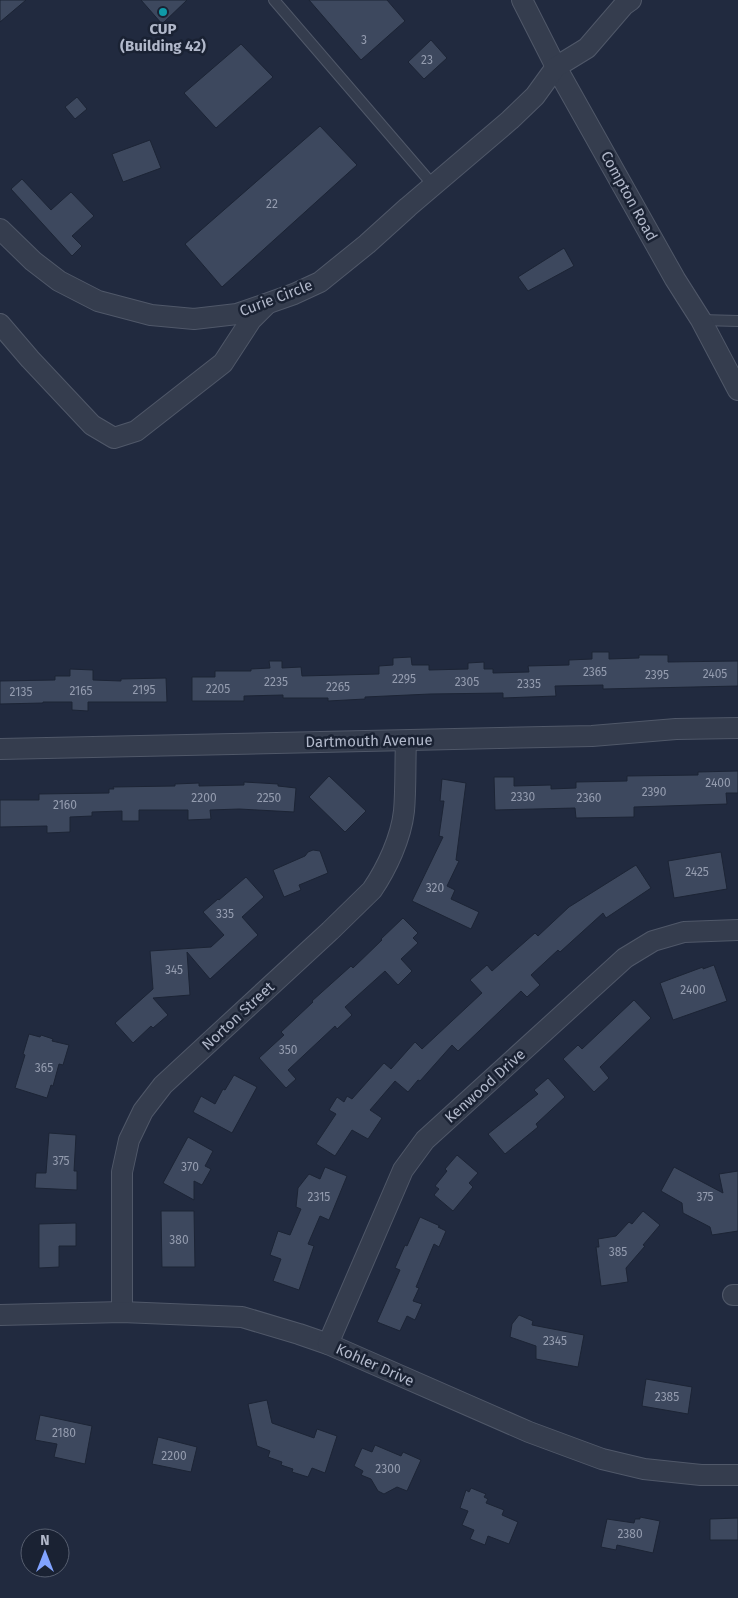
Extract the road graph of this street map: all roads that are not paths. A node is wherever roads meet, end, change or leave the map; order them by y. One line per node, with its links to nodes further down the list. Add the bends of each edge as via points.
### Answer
1 (274, 0): 5 (lane)
2 (522, 0): 4 (street, Compton Road)
3 (631, 0): 4 (street, via 587,48)
4 (556, 68): 5 (street, Curie Circle, via 535,96 510,120); 8 (street, Compton Road, via 674,279)
5 (433, 185): 7 (street, Curie Circle, via 320,282)
6 (0, 228): 7 (street, Curie Circle, via 59,281 98,301 151,315 194,319 238,314)
7 (268, 303): 10 (street, via 251,320 223,363 136,431 114,438 92,425)
8 (701, 320): 9 (lane); 11 (street, Compton Road)
9 (738, 321)
10 (0, 324)
11 (738, 390)
12 (738, 728): 13 (street, Dartmouth Avenue)
13 (406, 741): 14 (street, Dartmouth Avenue); 16 (street, Norton Street, via 404,813 394,849 372,890 163,1085 143,1111 129,1140 122,1172)
14 (0, 749)
15 (738, 930): 18 (street, Kenwood Drive, via 684,932 653,941 626,958 425,1140 403,1170)
16 (122, 1312): 17 (street, Kohler Drive); 18 (street, Kohler Drive, via 242,1317)
17 (0, 1315)
18 (328, 1344): 19 (street, Kohler Drive, via 528,1432 602,1459 644,1469 701,1475)
19 (738, 1474)

